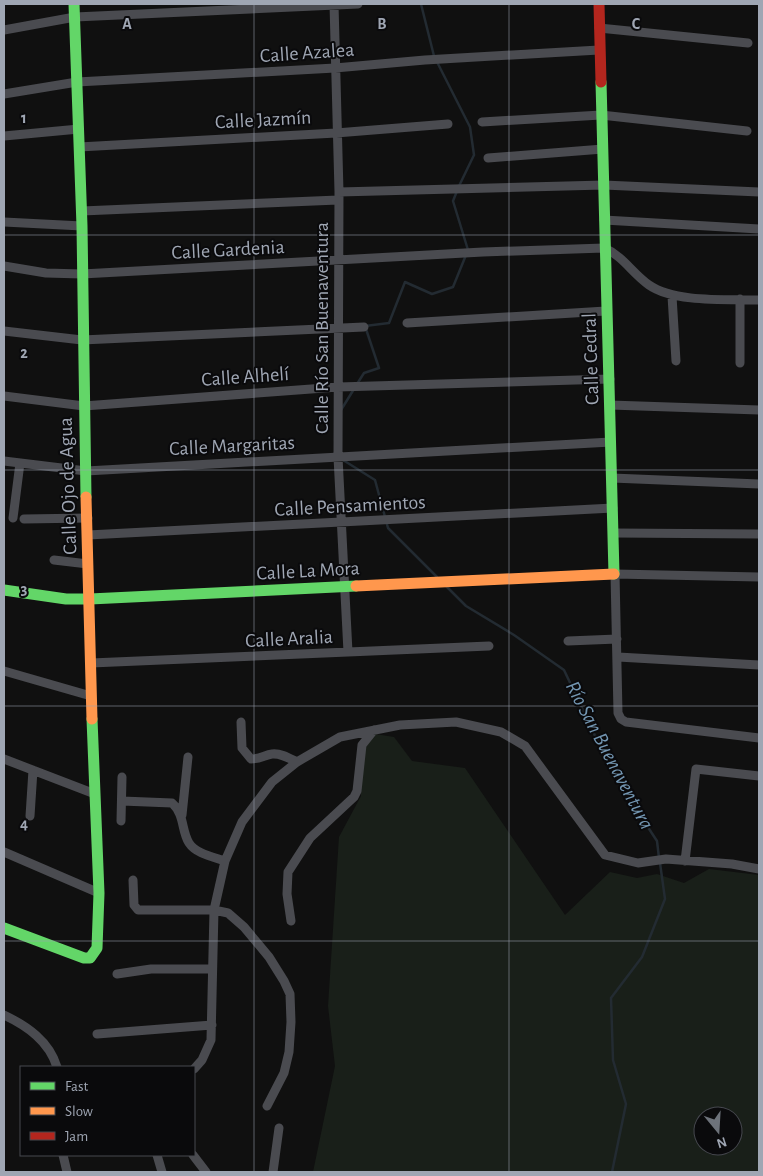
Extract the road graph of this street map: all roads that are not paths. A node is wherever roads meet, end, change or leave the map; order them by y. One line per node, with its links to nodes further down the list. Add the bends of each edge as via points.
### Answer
1 (74, 4): 5 (street, Calle Ojo de Agua)
2 (334, 4): 3 (street); 5 (street); 10 (street, Calle Río San Buenaventura)
3 (358, 4)
4 (599, 4): 6 (street, Calle Cedral)
5 (75, 17): 7 (street); 11 (street, Calle Ojo de Agua)
6 (599, 28): 8 (street); 9 (street, Calle Cedral)
7 (4, 30)
8 (748, 43)
9 (599, 50): 10 (street, Calle Azalea); 13 (street, Calle Cedral)
10 (335, 68): 11 (street, Calle Azalea); 18 (street, Calle Río San Buenaventura)
11 (77, 82): 12 (street, Calle Azalea); 16 (street, Calle Ojo de Agua)
12 (4, 94)
13 (601, 115): 14 (street); 17 (street); 21 (street, Calle Cedral)
14 (482, 122)
15 (448, 124): 18 (street, Calle Jazmín)
16 (79, 129): 19 (street); 20 (street, Calle Ojo de Agua)
17 (747, 131)
18 (336, 133): 20 (street, Calle Jazmín); 25 (street, Calle Río San Buenaventura)
19 (4, 136)
20 (79, 147): 26 (street, Calle Ojo de Agua)
21 (603, 149): 22 (street); 23 (street, Calle Cedral)
22 (488, 158)
23 (604, 184): 24 (street); 25 (street); 27 (street, Calle Cedral)
24 (759, 192)
25 (338, 196): 26 (street); 32 (street, Calle Río San Buenaventura)
26 (82, 211): 29 (street, Calle Ojo de Agua)
27 (604, 220): 30 (street); 31 (street, Calle Cedral)
28 (4, 222): 29 (street)
29 (82, 226): 34 (street, Calle Ojo de Agua)
30 (759, 229)
31 (604, 248): 32 (street, Calle Gardenia); 35 (street, via 619,256 650,286); 38 (street, Calle Cedral)
32 (339, 261): 34 (street, Calle Gardenia); 41 (street, Calle Río San Buenaventura)
33 (4, 266): 34 (street, Calle Gardenia)
34 (82, 274): 43 (street, Calle Ojo de Agua)
35 (672, 296): 36 (street); 44 (street)
36 (740, 300): 37 (street); 45 (street)
37 (759, 300)
38 (606, 311): 39 (street); 46 (street, Calle Cedral)
39 (407, 323)
40 (364, 327): 41 (street)
41 (337, 328): 43 (street); 47 (street, Calle Río San Buenaventura)
42 (4, 330): 43 (street)
43 (82, 340): 50 (street, Calle Ojo de Agua)
44 (676, 361)
45 (740, 363)
46 (610, 379): 47 (street, Calle Alhelí); 49 (street, Calle Cedral)
47 (343, 387): 50 (street, Calle Alhelí); 53 (street, Calle Río San Buenaventura)
48 (4, 396): 50 (street, Calle Alhelí)
49 (610, 405): 51 (street); 52 (street, Calle Cedral)
50 (84, 406): 56 (street, Calle Ojo de Agua)
51 (759, 410)
52 (612, 442): 53 (street, Calle Margaritas); 57 (street, Calle Cedral)
53 (342, 457): 56 (street, Calle Margaritas); 63 (street, Calle Río San Buenaventura)
54 (4, 461): 55 (street, Calle Margaritas)
55 (20, 463): 56 (street, Calle Margaritas); 60 (street)
56 (86, 470): 61 (street, Calle Ojo de Agua)
57 (612, 478): 58 (street); 59 (street, Calle Cedral)
58 (759, 484)
59 (613, 508): 63 (street, Calle Pensamientos); 64 (street, Calle Cedral)
60 (13, 518)
61 (88, 518): 62 (street); 66 (street, Calle Ojo de Agua)
62 (24, 519)
63 (342, 523): 66 (street, Calle Pensamientos); 71 (street, Calle Río San Buenaventura)
64 (614, 533): 65 (street); 69 (street, Calle Cedral)
65 (759, 534)
66 (88, 535): 68 (street, Calle Ojo de Agua)
67 (54, 560): 68 (street)
68 (88, 564): 73 (street, Calle Ojo de Agua)
69 (615, 574): 70 (street); 71 (street, Calle La Mora, via 422,581); 74 (street, Calle Cedral)
70 (759, 576)
71 (346, 588): 73 (street, Calle La Mora); 77 (street, Calle Río San Buenaventura)
72 (4, 590): 73 (street, Calle La Mora)
73 (90, 599): 79 (street, Calle Ojo de Agua)
74 (617, 638): 75 (street); 78 (street, Calle Cedral)
75 (568, 641)
76 (489, 646): 77 (street, Calle Aralia)
77 (348, 652): 79 (street, Calle Aralia)
78 (618, 656): 80 (street); 85 (street, Calle Cedral, via 620,719)
79 (91, 663): 82 (street, Calle Ojo de Agua)
80 (759, 665)
81 (4, 671): 82 (street)
82 (91, 696): 92 (street, Calle Ojo de Agua)
83 (241, 722): 88 (street, via 242,748 252,759 259,760 272,754)
84 (374, 730): 88 (street, via 340,737); 99 (street, via 456,722 501,732 526,746 605,855 638,863 666,859); 104 (street, via 362,745 354,797 310,838 288,872)
85 (759, 738)
86 (188, 758): 94 (street)
87 (4, 759): 89 (street)
88 (297, 762): 98 (street, via 258,798 242,822)
89 (32, 770): 92 (street); 95 (street)
90 (122, 776): 93 (street)
91 (759, 776): 99 (street, via 696,769)
92 (95, 794): 102 (street, Calle Ojo de Agua)
93 (122, 801): 94 (street, via 172,804); 96 (street)
94 (182, 815): 98 (street, via 189,843 199,852)
95 (30, 816)
96 (121, 821)
97 (4, 852): 102 (street)
98 (225, 861): 103 (street)
99 (685, 861): 100 (street)
100 (759, 869)
101 (133, 880): 103 (street, via 134,905 138,910)
102 (99, 892): 105 (street, Calle Ojo de Agua, via 97,948 90,958)
103 (214, 910): 106 (street); 113 (street, via 228,914 244,927 269,958 290,994 289,1052 284,1073)
104 (291, 921)
105 (4, 928)
106 (211, 969): 107 (street, via 151,969); 109 (street)
107 (117, 974)
108 (4, 1015): 111 (street, via 26,1026 42,1040)
109 (212, 1025): 110 (street); 112 (street, via 208,1050)
110 (97, 1034)
111 (56, 1066)
112 (195, 1068)
113 (267, 1106)
114 (279, 1128): 122 (street)
115 (157, 1156): 120 (street)
116 (194, 1156): 121 (street)
117 (64, 1158): 118 (street); 119 (street)
118 (61, 1172)
119 (67, 1172)
120 (162, 1172)
121 (206, 1172)
122 (273, 1172)

